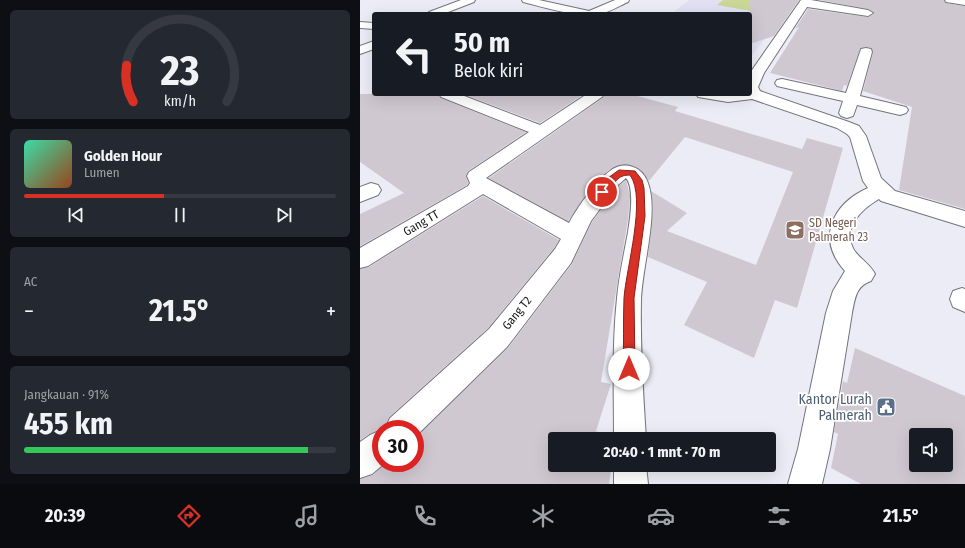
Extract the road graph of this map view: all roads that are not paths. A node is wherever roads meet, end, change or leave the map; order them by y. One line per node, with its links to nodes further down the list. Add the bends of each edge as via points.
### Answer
1 (470, 0): 7 (street)
2 (527, 0): 8 (street, via 554,8)
3 (624, 0): 9 (street)
4 (950, 0): 6 (street)
5 (805, 1): 10 (street); 17 (street, via 757,73)
6 (965, 2)
7 (438, 12)
8 (582, 12)
9 (596, 12)
10 (868, 13)
11 (360, 24): 12 (street)
12 (372, 26)
13 (372, 46): 14 (street)
14 (360, 50)
15 (866, 52): 24 (street)
16 (782, 82): 24 (street)
17 (752, 85)
18 (752, 89): 19 (street)
19 (754, 94): 26 (street)
20 (451, 96): 27 (street)
21 (593, 96): 27 (street)
22 (716, 96): 23 (street)
23 (741, 96)
24 (851, 99): 25 (street); 26 (street)
25 (900, 110)
26 (844, 125): 29 (street, via 858,136 873,181)
27 (542, 132): 28 (street, via 478,173 476,178)
28 (480, 184): 31 (street); 32 (street, Gang TT, via 475,191)
29 (881, 190): 30 (street, via 893,198); 39 (street, via 859,201 850,210 840,232 845,255 863,274 855,276 845,291)
30 (965, 219)
31 (574, 236): 33 (street, Gang T2, via 563,256 498,338); 34 (street, Gang T2, via 583,217 611,180 622,172 629,171 636,176 640,188 640,216 629,298)
32 (360, 259)
33 (411, 420)
34 (630, 432)
35 (372, 453): 36 (street)
36 (360, 462)
37 (630, 472): 38 (street)
38 (631, 484)
39 (805, 484)

